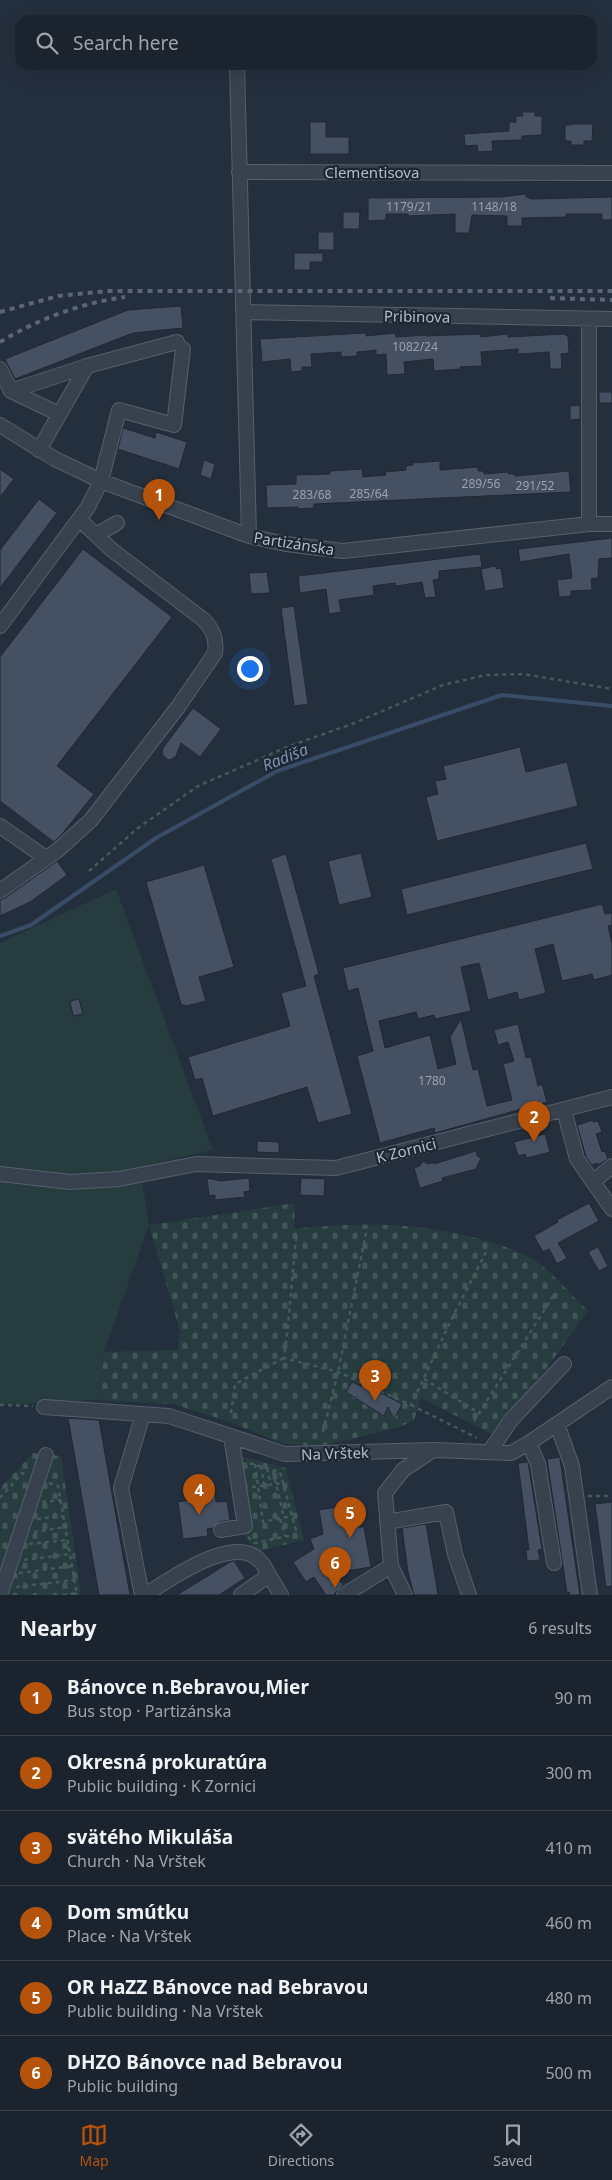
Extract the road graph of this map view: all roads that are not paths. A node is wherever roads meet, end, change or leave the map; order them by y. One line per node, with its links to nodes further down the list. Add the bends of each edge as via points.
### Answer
1 (237, 70): 2 (street)
2 (239, 172): 3 (street, Clementisova); 4 (street)
3 (612, 173)
4 (244, 312): 6 (street, Pribinova); 19 (street)
5 (612, 319): 6 (street, Pribinova)
6 (589, 320): 16 (street)
7 (87, 366): 9 (street); 10 (street); 13 (street, via 180,346 174,425 119,410)
8 (0, 368): 9 (street)
9 (11, 391): 10 (street)
10 (59, 414): 12 (street)
11 (0, 425): 12 (street, Partizánska)
12 (39, 450): 13 (street, Partizánska)
13 (101, 481): 14 (street); 19 (street, Partizánska)
14 (80, 520): 18 (street); 20 (street)
15 (117, 523): 18 (street)
16 (589, 524): 17 (street, Partizánska); 19 (street, Partizánska, via 343,550)
17 (612, 524)
18 (96, 535): 22 (street, via 204,620 217,644 211,661 178,708 90,820)
19 (249, 536)
20 (0, 626)
21 (0, 826): 22 (street)
22 (46, 858): 23 (street)
23 (0, 890)
24 (612, 1097): 25 (street, K Zornici)
25 (564, 1110): 27 (street, K Zornici, via 336,1168 196,1164 119,1179 70,1182); 28 (street, via 577,1158)
26 (612, 1166): 28 (street)
27 (0, 1174)
28 (594, 1181): 29 (street)
29 (607, 1192): 30 (street)
30 (612, 1209)
31 (564, 1364): 39 (street, via 511,1420)
32 (612, 1387): 35 (street, Na Vrštek)
33 (44, 1407): 34 (street, Na Vrštek)
34 (141, 1414): 36 (street, Na Vrštek, via 169,1416); 47 (street, via 121,1488)
35 (557, 1424): 37 (street, Na Vrštek); 53 (street, via 572,1466)
36 (231, 1436): 38 (street, Na Vrštek, via 285,1454); 42 (street, via 246,1488 245,1526)
37 (529, 1443): 39 (street, Na Vrštek, via 511,1453); 43 (street, via 538,1464)
38 (434, 1450): 39 (street, Na Vrštek); 41 (street, via 403,1470 385,1493)
39 (490, 1451)
40 (46, 1455): 46 (street)
41 (388, 1522): 44 (street); 52 (street, via 446,1512 455,1554)
42 (221, 1530)
43 (554, 1564)
44 (391, 1566): 50 (street); 51 (street)
45 (269, 1575): 47 (street, via 259,1559 230,1551 188,1569); 48 (street); 49 (street)
46 (1, 1592)
47 (144, 1595)
48 (240, 1595)
49 (281, 1595)
50 (344, 1595)
51 (404, 1595)
52 (469, 1595)
53 (590, 1595)

